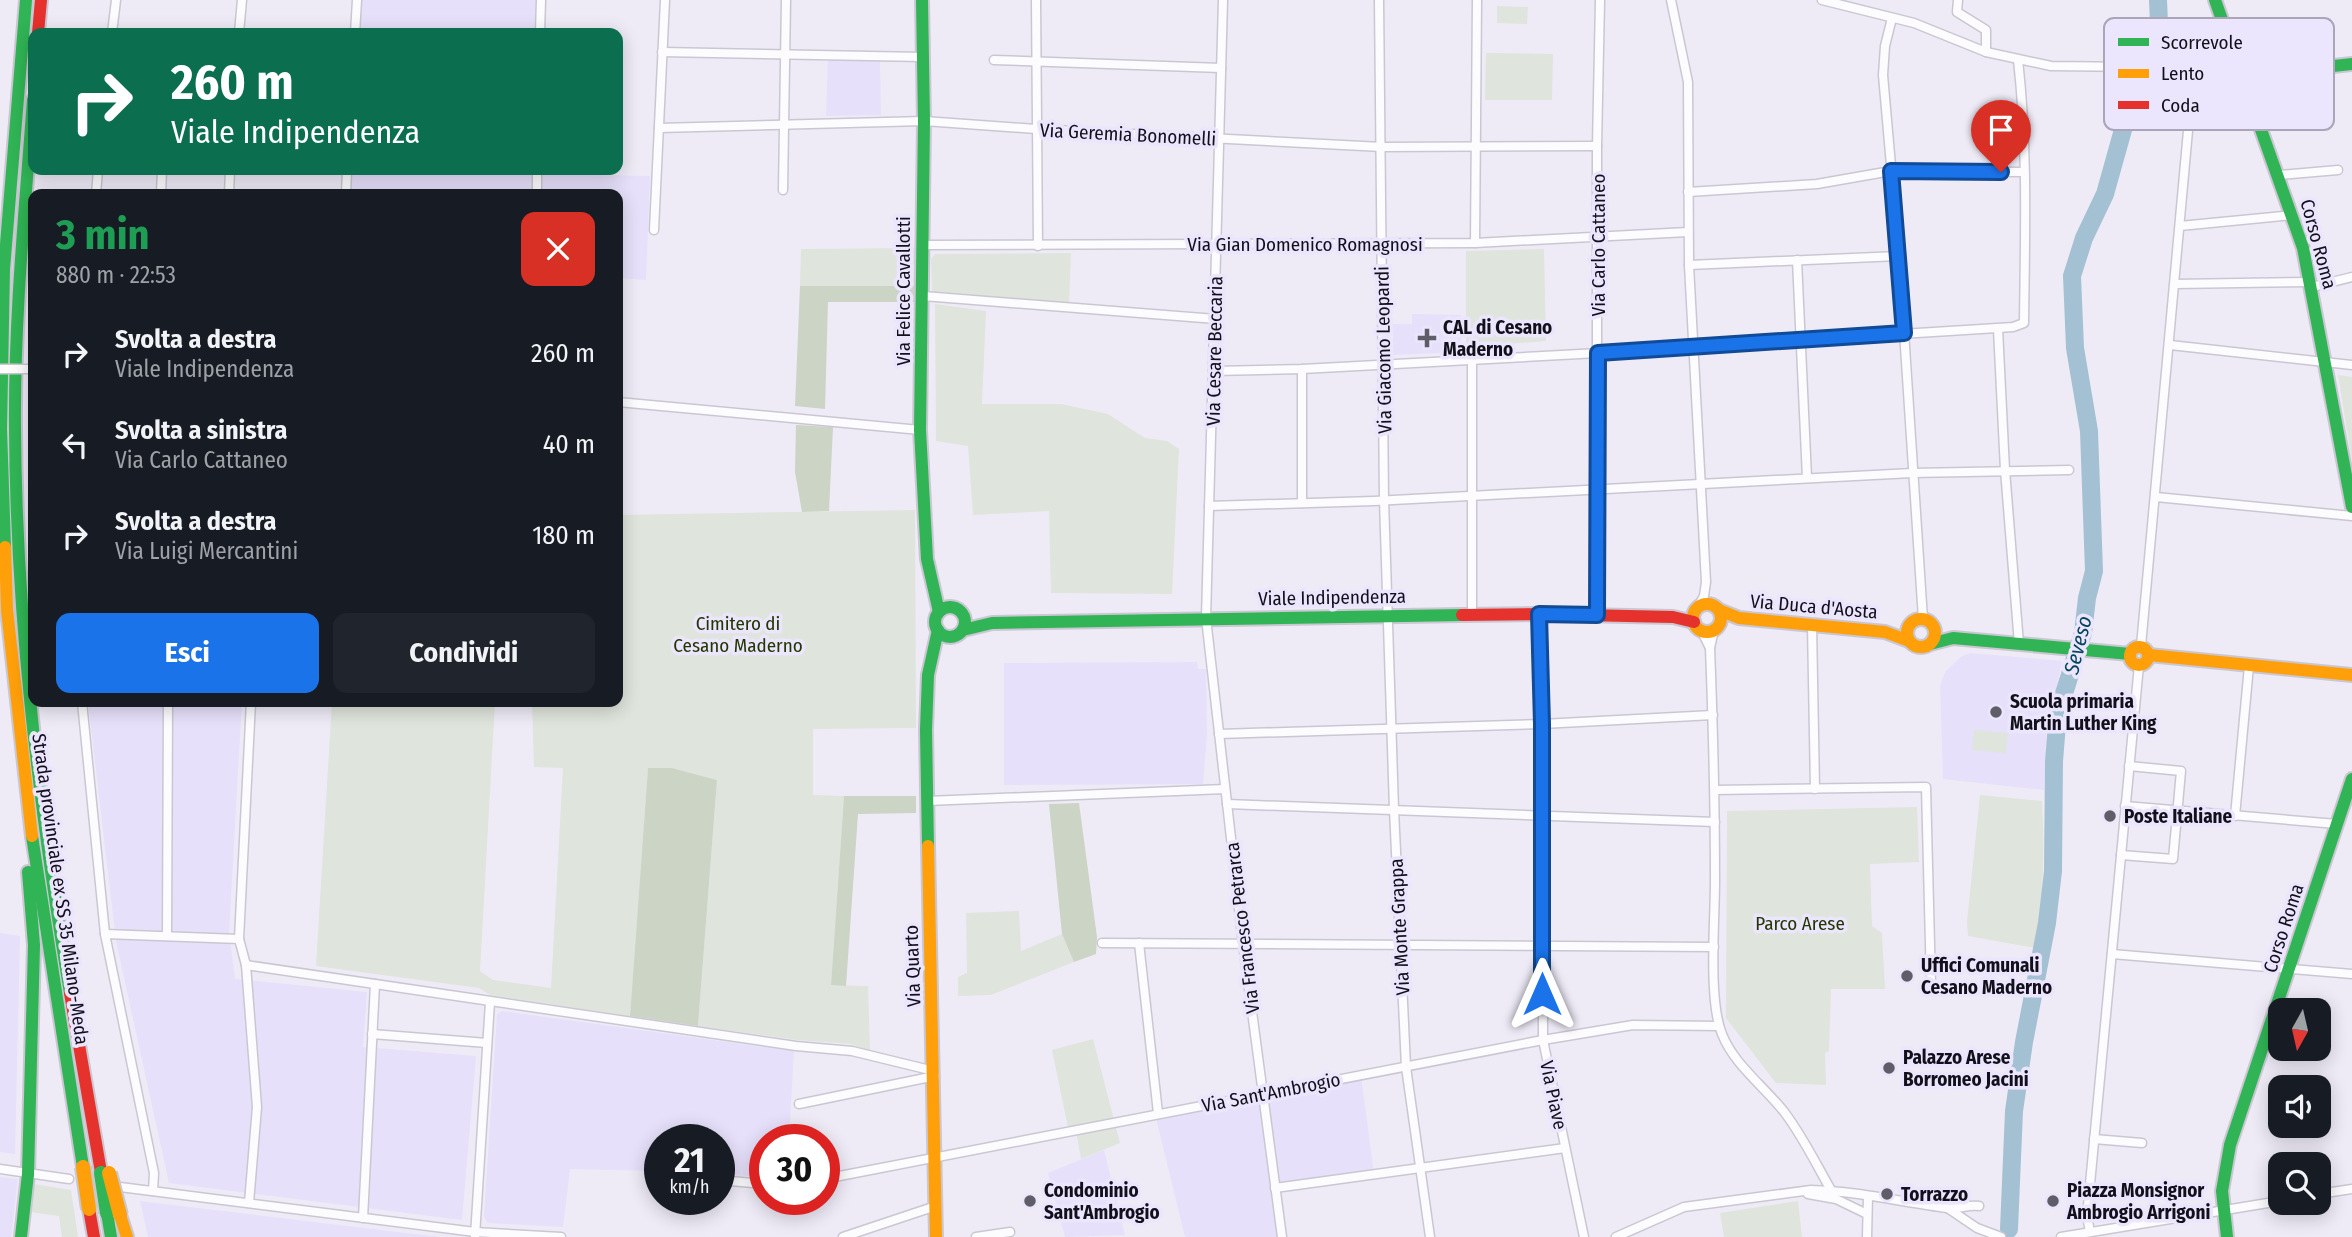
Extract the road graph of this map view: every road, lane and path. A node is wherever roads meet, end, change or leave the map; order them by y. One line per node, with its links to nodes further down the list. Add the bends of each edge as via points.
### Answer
1 (17, 0): 28 (main road, via 15,31)
2 (26, 0): 28 (main road, Strada provinciale ex SS 35 Milano-Meda)
3 (41, 0): 23 (main road)
4 (50, 0): 23 (main road)
5 (116, 0): 24 (street)
6 (242, 0): 25 (street)
7 (357, 0): 26 (street)
8 (541, 0): 27 (street)
9 (665, 0): 29 (street)
10 (786, 0): 31 (street)
11 (922, 0): 32 (main road, Via Felice Cavallotti)
12 (1036, 0): 35 (street)
13 (1223, 0): 39 (street, Via Cesare Beccaria)
14 (1379, 0): 48 (street, Via Giacomo Leopardi)
15 (1477, 0): 49 (street)
16 (1600, 0): 47 (street, Via Carlo Cattaneo)
17 (1671, 0): 56 (street, via 1687,74)
18 (1822, 0): 21 (street)
19 (1958, 0): 30 (street, via 1957,12 1986,30)
20 (2215, 0): 22 (main road, Corso Roma)
21 (1892, 18): 30 (street); 52 (street, via 1883,71)
22 (2221, 18)
23 (39, 27)
24 (113, 28)
25 (239, 28)
26 (355, 28)
27 (540, 28)
28 (22, 47): 139 (main road, Strada provinciale ex SS 35 Milano-Meda, via 4,270 1,429 7,610)
29 (662, 52): 31 (street); 42 (street)
30 (1986, 52): 34 (street)
31 (786, 54): 32 (street); 41 (street)
32 (923, 57): 40 (main road, Via Felice Cavallotti)
33 (994, 60): 35 (street)
34 (2018, 60): 38 (street); 53 (street)
35 (1036, 61): 39 (street); 43 (street)
36 (2352, 64): 37 (main road)
37 (2334, 65)
38 (2104, 67)
39 (1221, 68): 46 (street, Via Cesare Beccaria)
40 (924, 121): 41 (street, Via Geremia Bonomelli); 43 (street, Via Geremia Bonomelli); 65 (main road, Via Felice Cavallotti)
41 (783, 124): 42 (street, Via Geremia Bonomelli); 55 (street)
42 (659, 128): 59 (street)
43 (1036, 129): 46 (street, Via Geremia Bonomelli); 66 (street)
44 (2188, 130): 58 (street)
45 (2262, 130): 54 (main road, Corso Roma)
46 (1219, 139): 48 (street, Via Geremia Bonomelli); 64 (street, Via Cesare Beccaria)
47 (1597, 146): 49 (street, Via Geremia Bonomelli); 61 (street, Via Carlo Cattaneo)
48 (1382, 147): 49 (street, Via Geremia Bonomelli); 62 (street, Via Giacomo Leopardi)
49 (1476, 147): 63 (street)
50 (28, 166): 121 (main road, Strada provinciale ex SS 35 Milano-Meda, bridge, via 15,430)
51 (2337, 170): 54 (street)
52 (1891, 171): 53 (street); 56 (street, via 1817,184); 67 (street)
53 (2024, 172): 75 (street, via 2024,323)
54 (2279, 175): 57 (main road, Corso Roma)
55 (783, 190)
56 (1688, 192): 60 (street)
57 (2293, 215): 58 (street); 72 (main road, Corso Roma)
58 (2180, 226): 71 (street)
59 (654, 230)
60 (1688, 232): 61 (street, Via Gian Domenico Romagnosi); 69 (street)
61 (1598, 236): 63 (street, Via Gian Domenico Romagnosi); 80 (street, Via Carlo Cattaneo)
62 (1381, 243): 63 (street, Via Gian Domenico Romagnosi); 64 (street, Via Gian Domenico Romagnosi); 83 (street, Via Giacomo Leopardi)
63 (1475, 243)
64 (1216, 244): 66 (street, Via Gian Domenico Romagnosi); 74 (street, Via Cesare Beccaria)
65 (922, 245): 66 (street, Via Gian Domenico Romagnosi); 73 (main road, Via Felice Cavallotti)
66 (1038, 246)
67 (1899, 256): 68 (street); 76 (street)
68 (1797, 260): 69 (street); 77 (street)
69 (1689, 265): 79 (street)
70 (2352, 277): 72 (street)
71 (2175, 284): 72 (street); 78 (street)
72 (2311, 284): 82 (main road, Corso Roma)
73 (923, 296): 74 (street); 90 (main road, Via Felice Cavallotti)
74 (1216, 319): 88 (street, Via Cesare Beccaria)
75 (1997, 329): 76 (street); 91 (street)
76 (1904, 333): 77 (street); 93 (street)
77 (1802, 340): 79 (street); 94 (street)
78 (2170, 345): 82 (street); 98 (street)
79 (1694, 347): 80 (street); 95 (street)
80 (1598, 353): 81 (street); 96 (street, Via Carlo Cattaneo)
81 (1472, 358): 83 (street); 97 (street)
82 (2326, 360): 84 (street); 102 (main road, Corso Roma)
83 (1384, 363): 87 (street); 99 (street, Via Giacomo Leopardi)
84 (2352, 365)
85 (0, 369): 86 (street, bridge)
86 (28, 369)
87 (1302, 369): 88 (street); 100 (street)
88 (1214, 371): 101 (street, Via Cesare Beccaria)
89 (623, 402): 90 (street)
90 (920, 430): 110 (main road, Via Felice Cavallotti, via 927,559 933,593)
91 (2005, 470): 92 (street); 93 (street); 117 (street)
92 (2069, 470)
93 (1912, 473): 94 (street); 111 (street)
94 (1808, 478): 95 (street)
95 (1701, 485): 96 (street); 109 (street)
96 (1598, 490): 97 (street); 105 (street, Via Carlo Cattaneo)
97 (1474, 495): 99 (street); 107 (street)
98 (2156, 497): 103 (street); 118 (street)
99 (1384, 500): 100 (street); 106 (street, Via Giacomo Leopardi)
100 (1302, 503): 101 (street)
101 (1209, 506): 108 (street, Via Cesare Beccaria)
102 (2352, 508)
103 (2352, 516)
104 (1539, 614): 105 (main road, Viale Indipendenza); 107 (main road, Viale Indipendenza); 127 (street, Via Piave)
105 (1597, 615): 109 (main road, Viale Indipendenza)
106 (1387, 616): 107 (main road, Viale Indipendenza); 108 (main road, Viale Indipendenza); 128 (street, Via Monte Grappa)
107 (1472, 616)
108 (1206, 618): 110 (main road, Viale Indipendenza); 129 (street, Via Francesco Petrarca)
109 (1706, 619): 112 (main road, Via Duca d'Aosta); 126 (street)
110 (951, 622): 135 (main road, Via Quarto, via 928,675)
111 (1922, 623): 113 (main road, Via Duca d'Aosta); 114 (main road); 115 (main road, via 1907,632); 116 (main road, via 1935,634)
112 (1812, 625): 113 (main road, Via Duca d'Aosta); 133 (street)
113 (1885, 632): 115 (main road, Via Duca d'Aosta)
114 (1953, 638): 116 (main road); 117 (main road)
115 (1909, 641): 116 (main road, via 1921,647)
116 (1930, 644)
117 (2019, 644): 118 (main road)
118 (2140, 655): 119 (main road); 130 (street)
119 (2249, 666): 120 (main road); 142 (street)
120 (2352, 676)
121 (28, 682)
122 (30, 707): 194 (main road, Strada provinciale ex SS 35 Milano-Meda, bridge, via 88,1098)
123 (82, 707): 146 (street)
124 (168, 707): 147 (street)
125 (251, 707): 148 (street)
126 (1713, 715): 127 (street); 134 (street)
127 (1542, 724): 128 (street); 141 (street, Via Piave)
128 (1392, 728): 129 (street); 138 (street, Via Monte Grappa)
129 (1219, 734): 132 (street, Via Francesco Petrarca)
130 (2129, 766): 137 (street); 140 (street, via 2181,771)
131 (2352, 779): 144 (main road, Corso Roma)
132 (1225, 789): 135 (street); 136 (street, Via Francesco Petrarca)
133 (1815, 789): 134 (street); 160 (street, via 1926,787)
134 (1715, 790): 143 (street)
135 (927, 801): 167 (main road, Via Quarto)
136 (1227, 804): 138 (street); 151 (street, Via Francesco Petrarca)
137 (2125, 806): 140 (street); 145 (street)
138 (1394, 809): 141 (street); 152 (street, Via Monte Grappa)
139 (27, 811): 177 (main road, via 34,945); 203 (main road, Strada provinciale ex SS 35 Milano-Meda, bridge)
140 (2177, 811): 142 (street); 145 (street, via 2173,859)
141 (1541, 815): 143 (street); 154 (street, Via Piave)
142 (2235, 816): 144 (street)
143 (1715, 822): 153 (street)
144 (2337, 824): 157 (main road, Corso Roma)
145 (2121, 855): 155 (street)
146 (105, 934): 147 (street); 184 (street, via 154,1173)
147 (167, 936): 148 (street)
148 (239, 939): 156 (street)
149 (1102, 943): 150 (street)
150 (1139, 943): 151 (street); 170 (street)
151 (1243, 944): 152 (street); 168 (street, Via Francesco Petrarca)
152 (1399, 944): 154 (street); 166 (street, Via Monte Grappa)
153 (1714, 947): 154 (street); 162 (street)
154 (1542, 948): 164 (street, Via Piave)
155 (2112, 954): 157 (street); 171 (street)
156 (246, 965): 159 (street); 188 (street, via 257,1107)
157 (2290, 969): 158 (street); 193 (main road, Corso Roma, via 2230,1145 2222,1181)
158 (2352, 974)
159 (375, 984): 161 (street); 163 (street)
160 (1931, 984)
161 (490, 1002): 165 (street); 167 (street, via 852,1051)
162 (1720, 1026): 164 (street, Via Sant'Ambrogio, via 1633,1025); 183 (street, via 1727,1044 1802,1139)
163 (372, 1034): 165 (street); 196 (street)
164 (1543, 1040): 166 (street, Via Sant'Ambrogio); 173 (street, Via Piave)
165 (487, 1043): 200 (street)
166 (1405, 1067): 168 (street, Via Sant'Ambrogio); 175 (street, Via Monte Grappa)
167 (934, 1073): 169 (street); 174 (main road, Via Quarto)
168 (1262, 1094): 170 (street, Via Sant'Ambrogio); 181 (street, Via Francesco Petrarca)
169 (799, 1104)
170 (1157, 1113): 174 (street, Via Sant'Ambrogio)
171 (2094, 1139): 172 (street); 199 (street)
172 (2142, 1143)
173 (1564, 1148): 175 (street); 212 (street, Via Piave)
174 (934, 1159): 178 (street, Via Sant'Ambrogio); 190 (main road, Via Quarto)
175 (1421, 1168): 181 (street); 211 (street, Via Monte Grappa)
176 (0, 1169): 177 (street)
177 (28, 1174): 179 (street); 202 (main road)
178 (840, 1176)
179 (69, 1179)
180 (120, 1187): 184 (street)
181 (1275, 1188): 210 (street, Via Francesco Petrarca)
182 (2352, 1189): 185 (street)
183 (1831, 1190): 186 (street); 187 (street)
184 (153, 1191): 188 (street)
185 (2331, 1192)
186 (1794, 1193): 195 (street, via 1836,1199); 213 (street, via 1684,1207)
187 (1868, 1196): 192 (street); 195 (street)
188 (249, 1203): 196 (street)
189 (2268, 1203): 193 (street)
190 (936, 1206): 207 (street); 208 (main road, Via Quarto)
191 (1979, 1206): 192 (street)
192 (1949, 1209): 198 (street)
193 (2222, 1210): 199 (street); 217 (main road, Corso Roma)
194 (113, 1214): 204 (main road, Strada provinciale ex SS 35 Milano-Meda); 205 (main road)
195 (1867, 1214): 214 (street)
196 (363, 1218): 200 (street)
197 (1010, 1232): 201 (street)
198 (1977, 1232): 215 (street)
199 (2090, 1232): 216 (street)
200 (475, 1235): 206 (street)
201 (986, 1236): 209 (street)
202 (21, 1237)
203 (94, 1237)
204 (111, 1237)
205 (127, 1237)
206 (561, 1237)
207 (843, 1237)
208 (936, 1237)
209 (976, 1237)
210 (1282, 1237)
211 (1430, 1237)
212 (1584, 1237)
213 (1616, 1237)
214 (1867, 1237)
215 (2000, 1237)
216 (2061, 1237)
217 (2227, 1237)

